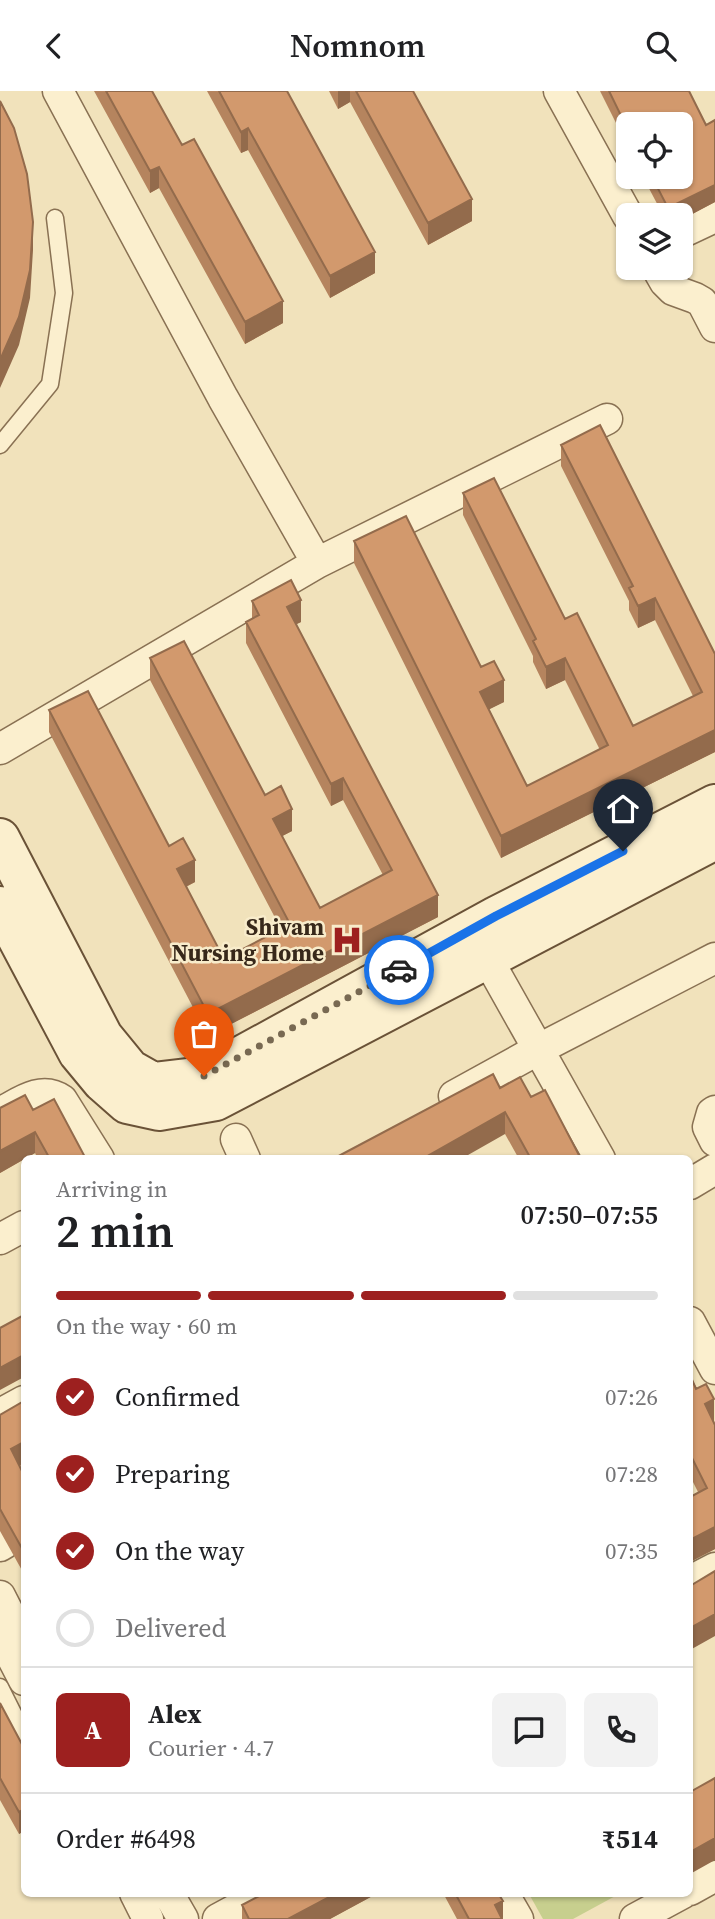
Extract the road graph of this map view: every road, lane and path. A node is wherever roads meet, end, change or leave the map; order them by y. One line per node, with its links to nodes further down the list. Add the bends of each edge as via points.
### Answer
1 (58, 91): 11 (street)
2 (559, 91): 3 (street)
3 (621, 203)
4 (715, 217): 6 (street)
5 (55, 218): 10 (lane, via 64,293 50,384)
6 (693, 227)
7 (664, 280): 8 (street, via 673,290 702,302)
8 (715, 327)
9 (607, 419): 11 (street)
10 (0, 445)
11 (317, 563): 12 (street)
12 (0, 749)
13 (715, 804): 17 (street)
14 (0, 838): 17 (street, via 103,1036 130,1069 153,1082 204,1076)
15 (715, 840): 17 (street)
16 (4, 921): 19 (street, via 78,1053 127,1104 159,1111 216,1101)
17 (514, 927): 19 (street)
18 (715, 958): 20 (street)
19 (488, 960): 20 (street)
20 (539, 1049): 21 (street); 26 (street)
21 (434, 1107)
22 (715, 1111): 24 (street, via 708,1127)
23 (0, 1113): 25 (street, via 34,1095 55,1095)
24 (715, 1141)
25 (97, 1155)
26 (598, 1155)
27 (715, 1170): 28 (street)
28 (693, 1182)
29 (21, 1228): 30 (street)
30 (0, 1239)
31 (693, 1328): 32 (street)
32 (715, 1369)
33 (21, 1403): 34 (street)
34 (0, 1414)
35 (715, 1568): 36 (street)
36 (693, 1579)
37 (0, 1596): 39 (street)
38 (0, 1634): 40 (street)
39 (21, 1637)
40 (21, 1674)
41 (0, 1687): 42 (lane)
42 (21, 1729)
43 (715, 1876): 44 (street)
44 (693, 1888)
45 (137, 1897): 49 (street)
46 (170, 1897): 50 (street)
47 (259, 1897): 51 (street)
48 (505, 1897): 52 (street)
49 (148, 1919)
50 (183, 1919)
51 (218, 1919)
52 (518, 1919)

